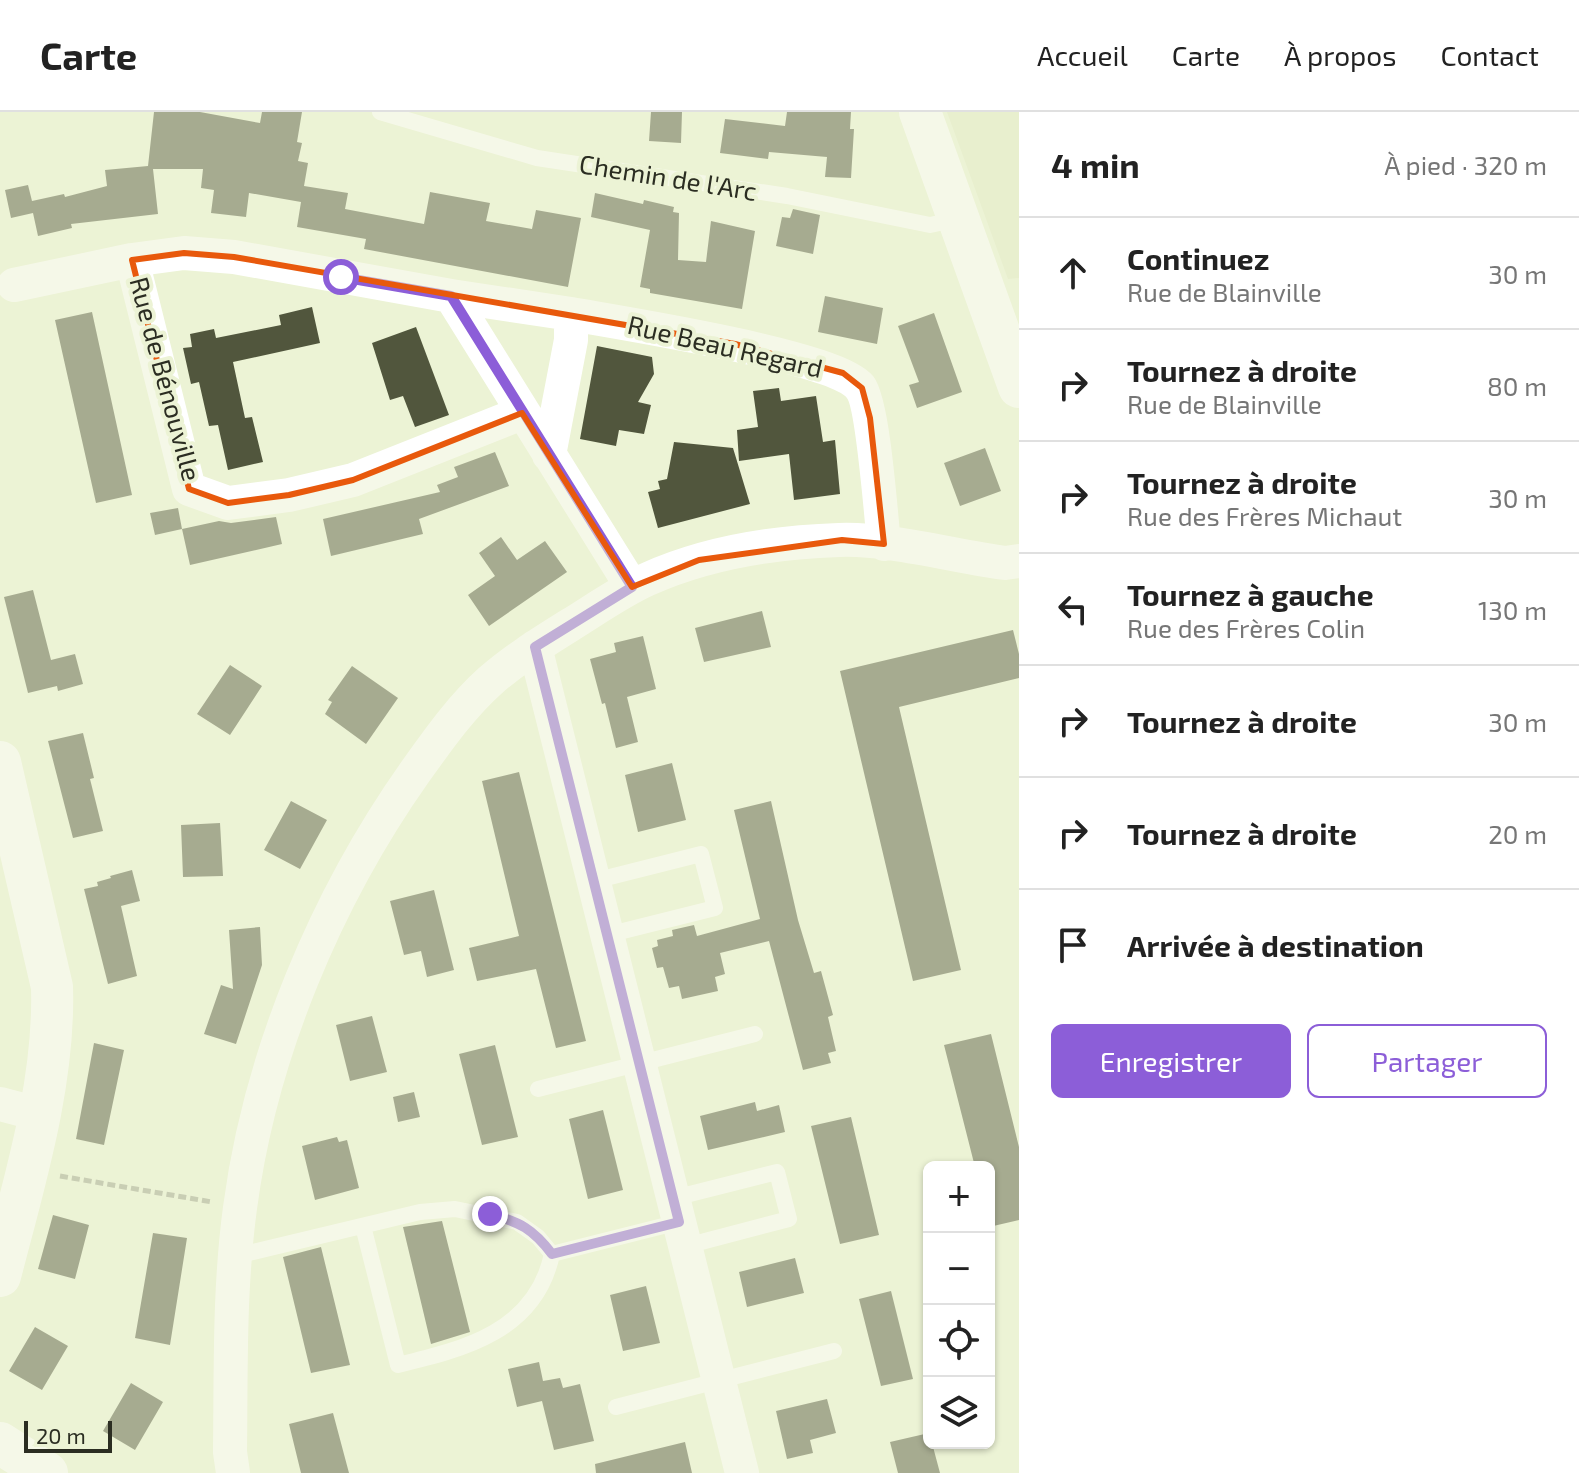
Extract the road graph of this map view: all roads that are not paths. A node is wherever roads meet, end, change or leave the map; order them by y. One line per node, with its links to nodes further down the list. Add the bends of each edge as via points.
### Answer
1 (380, 112): 3 (lane, Chemin de l'Arc, via 537,158 787,196 930,225)
2 (920, 112): 3 (street)
3 (958, 219): 8 (street)
4 (132, 260): 5 (street, Rue Beau Regard); 6 (street, Rue Beau Regard, via 184,253 234,257); 9 (street, Rue de Bénouville, via 189,489 228,503 289,495 353,480)
5 (14, 285)
6 (451, 296): 7 (street, Rue Beau Regard); 9 (street)
7 (571, 314): 10 (street); 11 (street, Rue Beau Regard, via 735,344 843,373 862,388 870,418)
8 (1019, 387)
9 (522, 413): 10 (street)
10 (549, 455): 13 (street)
11 (884, 544): 12 (street); 13 (street, via 842,540 755,550 699,560)
12 (1019, 561)
13 (632, 587): 14 (street)
14 (535, 647): 17 (street); 26 (street, via 490,681 444,731 389,808 336,898 264,1091 240,1207)
15 (2, 780): 16 (street)
16 (14, 873): 22 (street, via 52,987 53,1018 49,1055)
17 (594, 881): 18 (street); 18 (lane, via 701,854 715,908)
18 (607, 935): 20 (street)
19 (755, 1034): 20 (lane)
20 (640, 1064): 21 (lane); 23 (street)
21 (538, 1089)
22 (19, 1109): 27 (street, via 27,1173)
23 (680, 1222): 23 (lane, via 789,1219 777,1172); 25 (lane); 29 (street)
24 (363, 1226): 25 (lane, via 420,1212 475,1211 517,1222); 25 (lane, via 398,1365 454,1351 503,1327 536,1298); 26 (lane)
25 (552, 1254)
26 (236, 1256): 32 (street)
27 (0, 1276)
28 (834, 1351): 29 (lane)
29 (719, 1380): 30 (lane); 34 (street)
30 (616, 1407)
31 (0, 1443): 33 (street)
32 (225, 1466)
33 (47, 1473)
34 (742, 1473)

